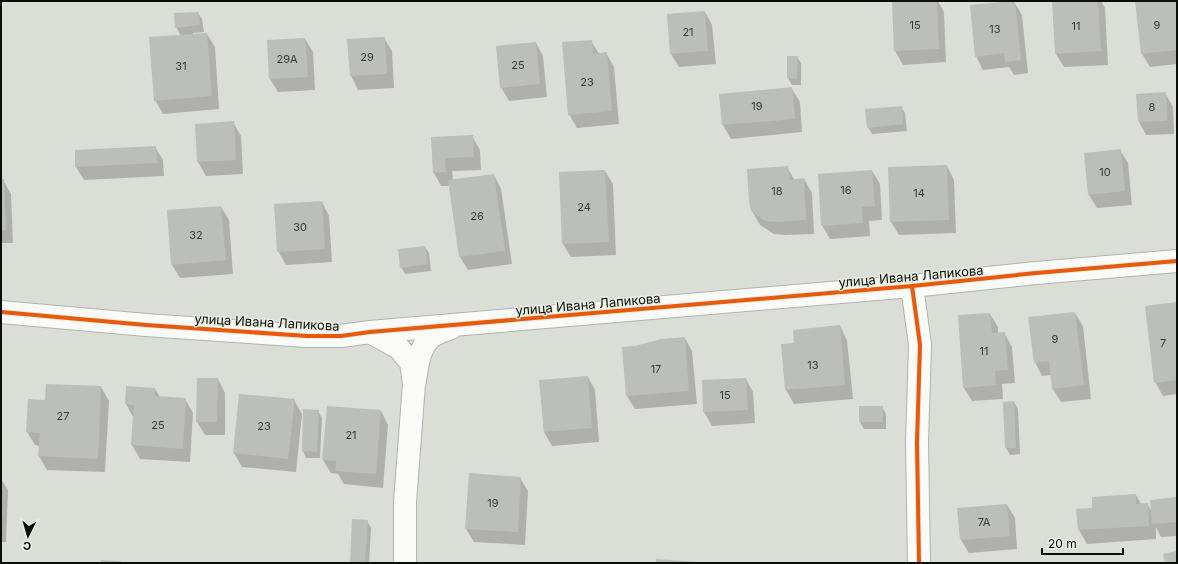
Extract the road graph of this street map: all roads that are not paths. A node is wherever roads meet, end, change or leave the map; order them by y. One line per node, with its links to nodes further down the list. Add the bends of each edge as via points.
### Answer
1 (1177, 261): 2 (street, улица Ивана Лапикова)
2 (912, 286): 4 (street, улица Ивана Лапикова); 8 (street, via 920,345 917,442)
3 (1, 312): 5 (street, улица Ивана Лапикова, via 307,336 341,336)
4 (458, 325): 5 (street, улица Ивана Лапикова); 6 (street, via 432,336 423,347)
5 (370, 332): 6 (street, via 399,348 411,363)
6 (414, 384): 7 (street, via 405,502)
7 (405, 563)
8 (919, 563)

